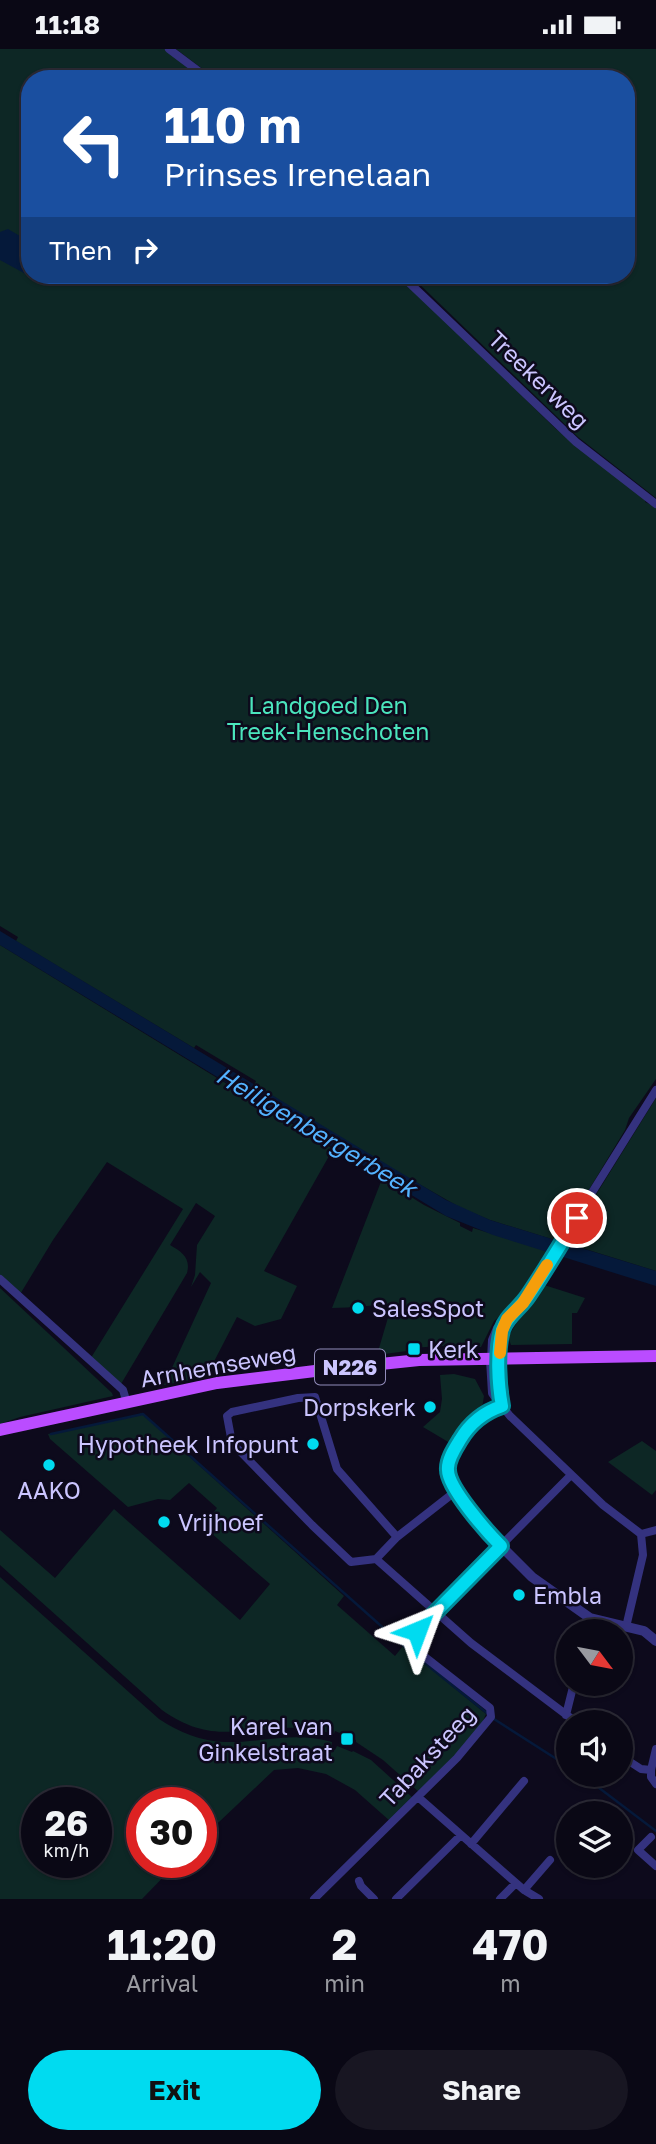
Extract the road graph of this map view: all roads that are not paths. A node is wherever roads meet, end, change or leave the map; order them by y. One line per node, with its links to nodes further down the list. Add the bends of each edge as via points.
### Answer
1 (169, 49): 2 (street)
2 (197, 70)
3 (410, 284): 4 (street, Treekerweg, via 576,442)
4 (656, 504)
5 (656, 1090): 8 (street, via 523,1303 494,1332)
6 (0, 1279): 9 (street, via 123,1390)
7 (656, 1356): 8 (main road, Arnhemseweg / N226)
8 (495, 1359): 9 (main road, Arnhemseweg / N226, via 419,1360 323,1370 217,1383); 10 (street, via 493,1393)
9 (127, 1402): 11 (main road, Arnhemseweg / N226)
10 (502, 1406): 12 (street); 13 (street, via 479,1418 453,1452 447,1468)
11 (0, 1430)
12 (571, 1475): 15 (street); 17 (street)
13 (456, 1491): 16 (street); 17 (street)
14 (656, 1530): 15 (street)
15 (640, 1534): 21 (street, via 643,1555)
16 (397, 1537): 18 (street); 18 (street, via 337,1469 314,1397 232,1412 227,1420 232,1443 351,1562)
17 (501, 1546): 19 (street); 20 (street, via 533,1577)
18 (376, 1559): 19 (street)
19 (436, 1611): 24 (street); 30 (street, Tabaksteeg, via 414,1635 414,1647 492,1715)
20 (590, 1619)
21 (628, 1619)
22 (634, 1628): 23 (street)
23 (656, 1641)
24 (561, 1710)
25 (656, 1749): 27 (street)
26 (633, 1764): 27 (street)
27 (651, 1770): 29 (street)
28 (524, 1781): 33 (street)
29 (656, 1784)
30 (418, 1797): 31 (street); 39 (street, Tabaksteeg)
31 (461, 1835): 33 (street); 41 (street)
32 (650, 1837): 35 (street, via 638,1850)
33 (471, 1844): 37 (street)
34 (550, 1860): 38 (street)
35 (656, 1866)
36 (359, 1881): 40 (street)
37 (516, 1883): 38 (street); 42 (street)
38 (524, 1890): 43 (street)
39 (314, 1899)
40 (374, 1899)
41 (396, 1899)
42 (500, 1899)
43 (539, 1899)

